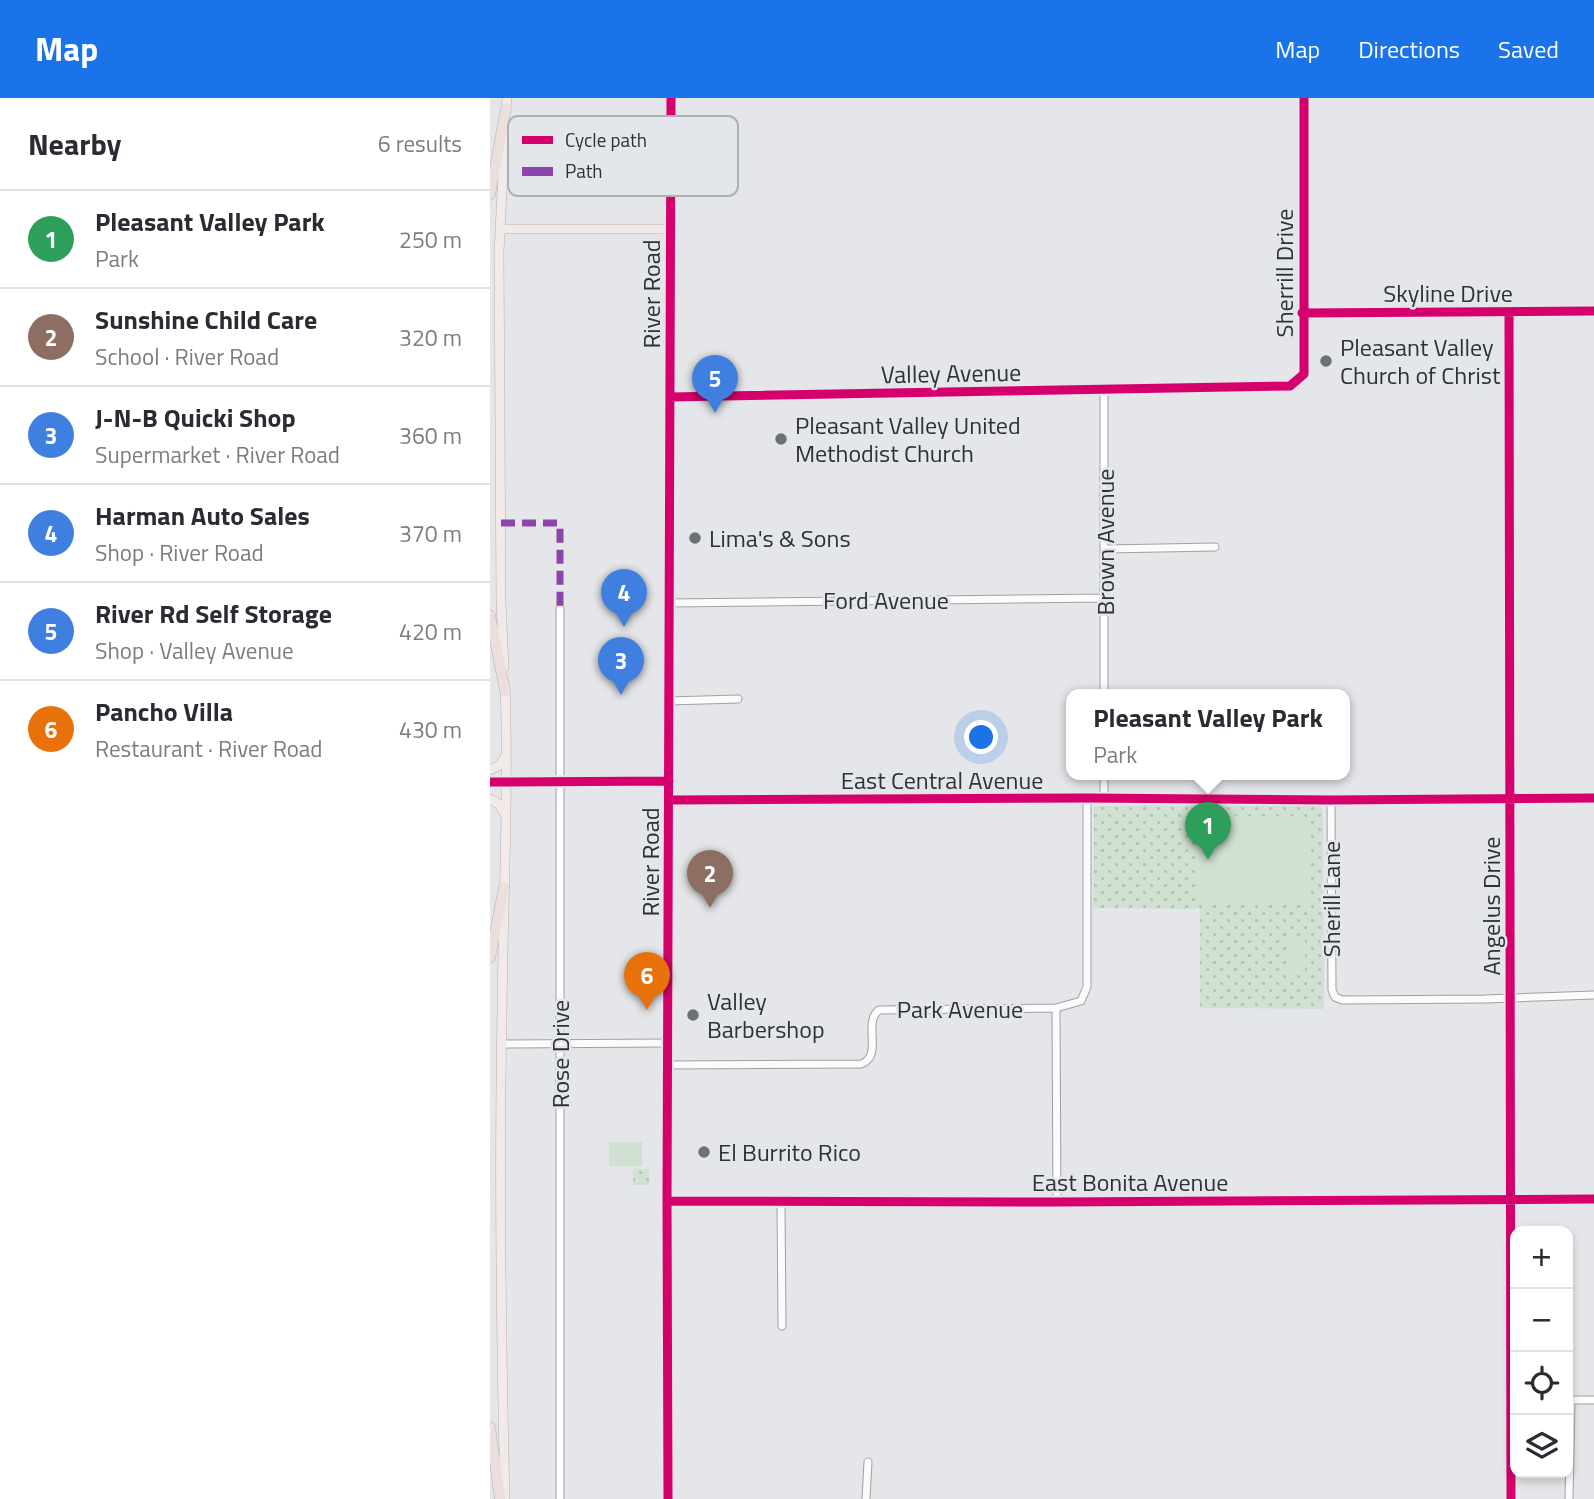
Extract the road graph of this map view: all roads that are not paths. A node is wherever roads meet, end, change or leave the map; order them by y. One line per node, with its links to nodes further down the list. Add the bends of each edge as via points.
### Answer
1 (671, 98): 4 (main road, River Road)
2 (1304, 98): 11 (street, Sherrill Drive)
3 (506, 103): 5 (highway); 7 (main road)
4 (671, 116)
5 (490, 195)
6 (671, 196): 8 (main road, River Road)
7 (500, 229): 8 (main road); 22 (main road)
8 (671, 229): 14 (main road, River Road)
9 (1594, 311): 10 (street, Skyline Drive)
10 (1509, 312): 11 (street, Skyline Drive); 32 (street, Angelus Drive)
11 (1302, 313): 12 (street, Sherrill Drive, via 1304,374 1290,386)
12 (1233, 388): 13 (street, Valley Avenue)
13 (1104, 390): 14 (street, Valley Avenue); 16 (street, Brown Avenue)
14 (670, 397): 18 (main road, River Road)
15 (1215, 547): 16 (street)
16 (1106, 549): 17 (street, Brown Avenue)
17 (1104, 598): 18 (street, Ford Avenue); 21 (street, Brown Avenue)
18 (669, 603): 24 (main road, River Road)
19 (560, 609): 28 (street, Rose Drive)
20 (490, 615): 22 (highway)
21 (1104, 689)
22 (505, 691): 25 (main road)
23 (738, 699): 24 (street)
24 (669, 701): 29 (main road, River Road)
25 (508, 752): 26 (main road, via 500,765); 31 (main road)
26 (490, 770)
27 (1104, 780): 36 (street)
28 (560, 781): 29 (street); 31 (street); 47 (street, Rose Drive)
29 (669, 781): 37 (main road, River Road)
30 (490, 782): 31 (street)
31 (507, 782): 39 (main road)
32 (1510, 797): 34 (street, East Central Avenue); 38 (street, East Central Avenue); 43 (street, Angelus Drive)
33 (1087, 798): 36 (street, East Central Avenue); 37 (street, East Central Avenue); 44 (street, Park Avenue, via 1087,987 1083,999)
34 (1594, 798)
35 (490, 799): 39 (main road)
36 (1104, 799): 38 (street, East Central Avenue)
37 (669, 800): 45 (main road, River Road)
38 (1331, 800): 43 (street, Sherill Lane, via 1335,997)
39 (506, 817): 40 (main road)
40 (505, 887): 41 (highway); 46 (main road)
41 (490, 958)
42 (1594, 995): 43 (street)
43 (1510, 997): 49 (street, Angelus Drive)
44 (1056, 1008): 48 (street, Park Avenue, via 879,1010 873,1017 871,1056 860,1064); 53 (street)
45 (669, 1043): 47 (street); 48 (main road, River Road)
46 (502, 1044): 47 (street); 62 (main road)
47 (560, 1044): 63 (street, Rose Drive)
48 (669, 1065): 51 (main road, River Road)
49 (1510, 1199): 50 (street, East Bonita Avenue); 53 (street, East Bonita Avenue); 55 (street, Angelus Drive)
50 (1594, 1199)
51 (667, 1200): 52 (street, East Bonita Avenue); 64 (main road, River Road)
52 (781, 1202): 53 (street, East Bonita Avenue); 54 (street)
53 (1056, 1202)
54 (782, 1326)
55 (1512, 1352)
56 (1573, 1400): 57 (street)
57 (1594, 1400)
58 (1513, 1415): 66 (street, Angelus Drive)
59 (1569, 1415): 67 (street)
60 (490, 1427): 62 (highway)
61 (868, 1462): 65 (street)
62 (502, 1499)
63 (560, 1499)
64 (668, 1499)
65 (866, 1499)
66 (1511, 1499)
67 (1569, 1499)

